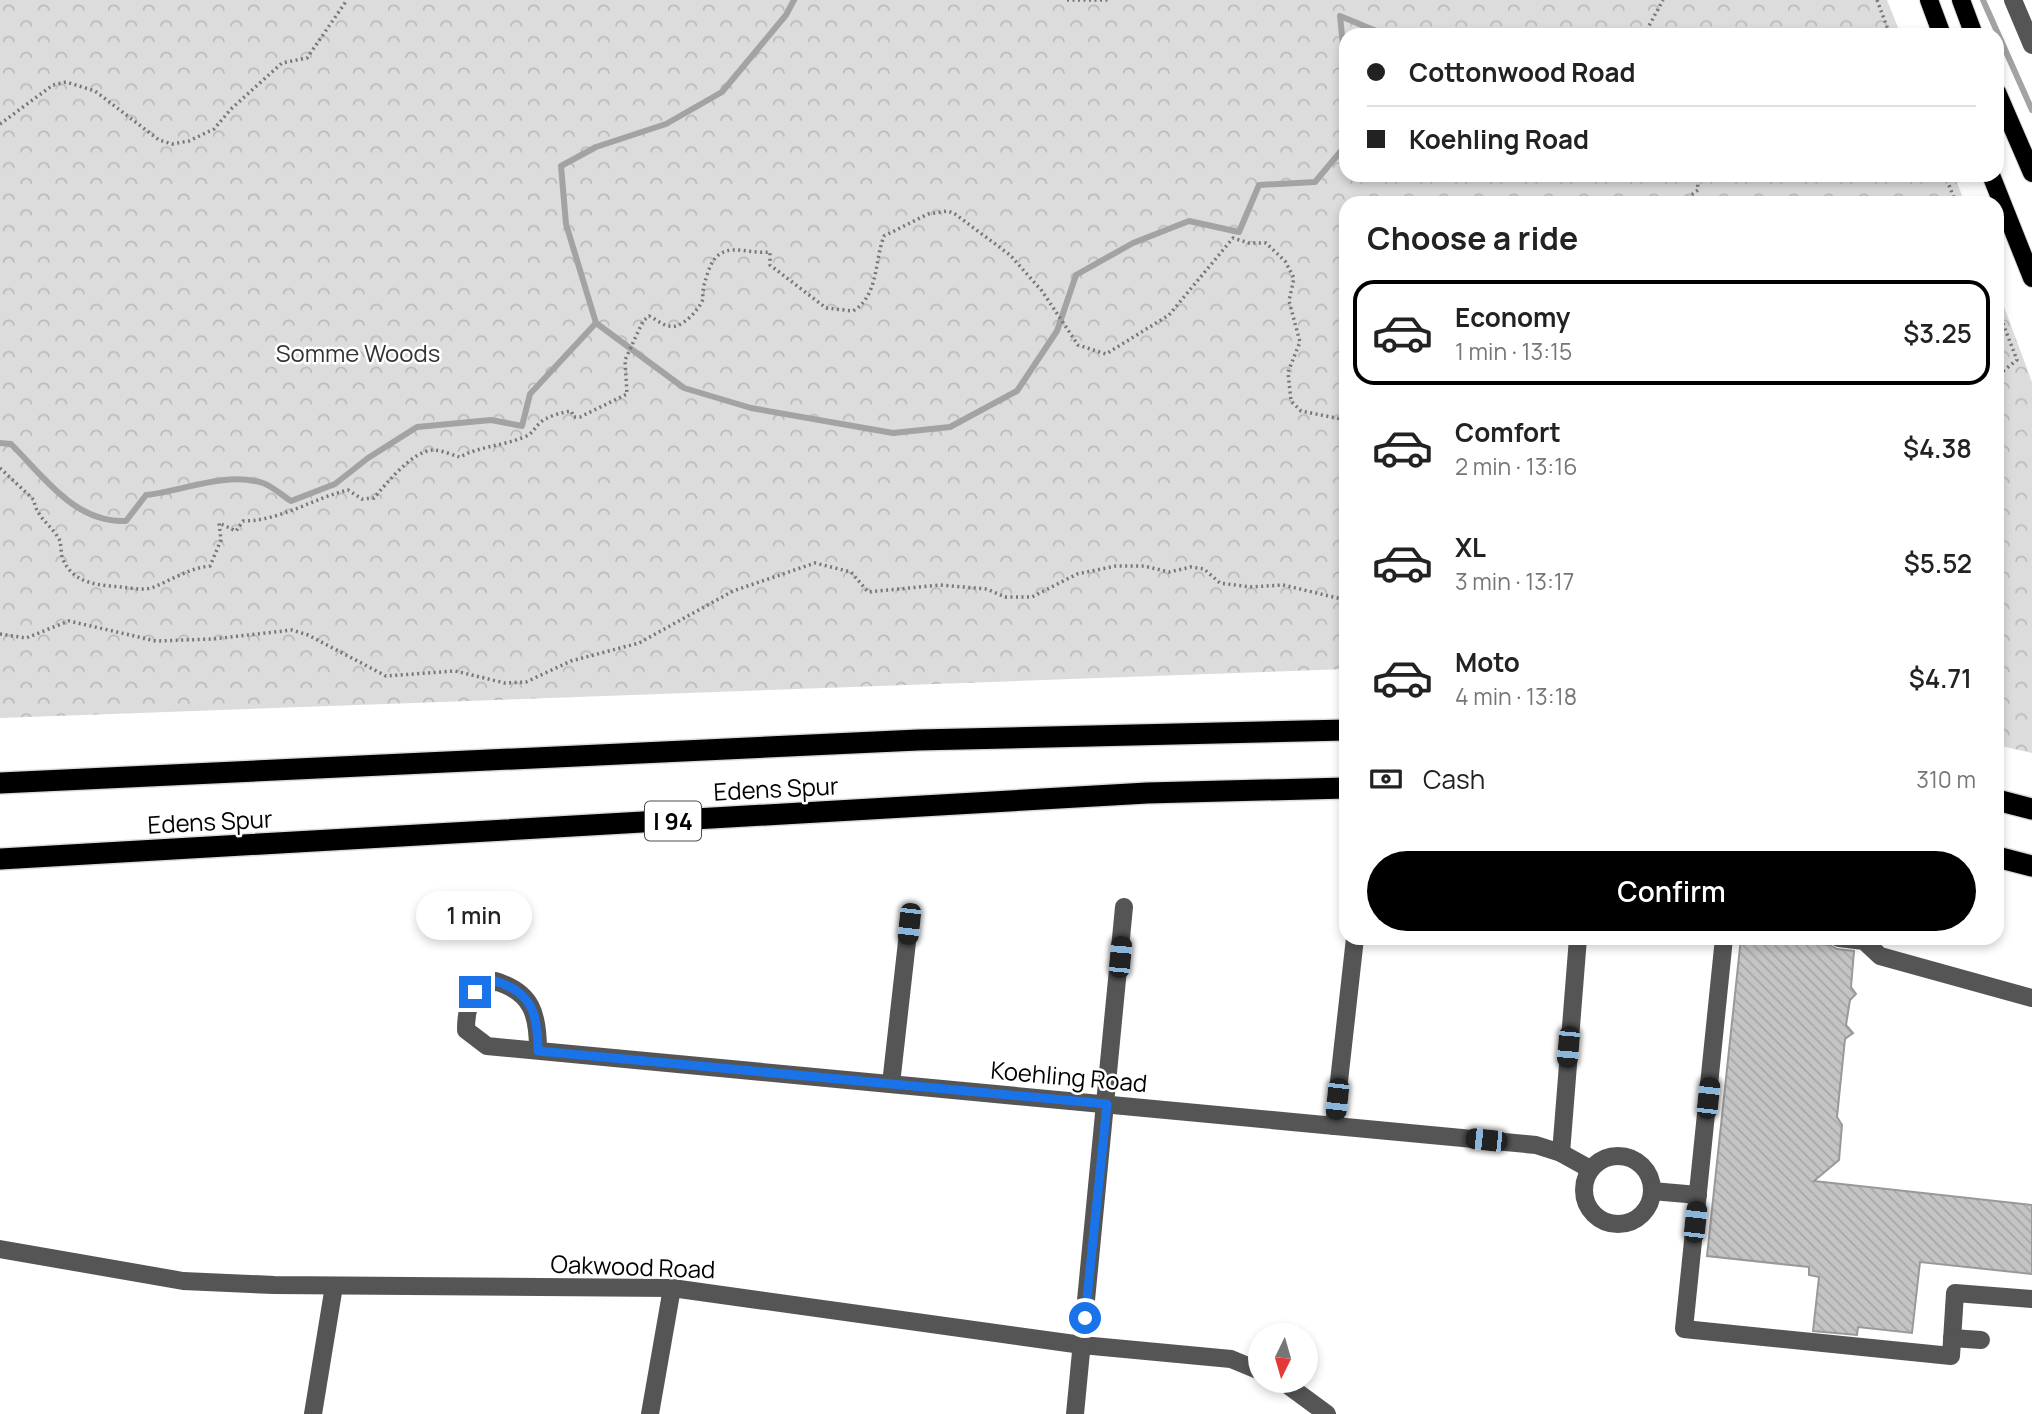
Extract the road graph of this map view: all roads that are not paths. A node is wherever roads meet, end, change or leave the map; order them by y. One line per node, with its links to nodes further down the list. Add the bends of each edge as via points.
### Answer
1 (1929, 0): 4 (main road)
2 (1961, 0): 5 (main road)
3 (2013, 0): 6 (street)
4 (1939, 28)
5 (1971, 28)
6 (2032, 45)
7 (2004, 108): 8 (main road)
8 (2032, 173)
9 (2004, 206): 10 (main road)
10 (2032, 278)
11 (1339, 730): 12 (highway, Edens Spur, via 904,741)
12 (0, 783)
13 (1339, 788): 16 (highway, Edens Spur / I 94, via 1133,794)
14 (2004, 802): 15 (highway)
15 (2032, 809)
16 (0, 859)
17 (2004, 860): 18 (highway)
18 (2032, 866)
19 (1124, 908): 28 (street)
20 (909, 924): 27 (street)
21 (1354, 945): 29 (street)
22 (1577, 945): 30 (street)
23 (1723, 945): 33 (street)
24 (1868, 945): 25 (street, via 1880,956)
25 (2032, 998)
26 (538, 1051): 26 (street, Koehling Road, via 487,1046 466,1030 466,1009 475,992 495,981 515,987 528,1000 535,1019); 27 (street, Koehling Road)
27 (891, 1084): 28 (street, Koehling Road)
28 (1107, 1104): 29 (street, Koehling Road); 40 (street)
29 (1334, 1126): 30 (street, Koehling Road, via 1536,1145)
30 (1561, 1153): 31 (street, Koehling Road)
31 (1590, 1169): 32 (street, via 1609,1156 1632,1159 1648,1175); 32 (street, via 1583,1191 1586,1203 1601,1220 1612,1224 1644,1212)
32 (1652, 1191): 33 (street)
33 (1698, 1195): 38 (street, via 1684,1329 1951,1356)
34 (0, 1249): 35 (street, Oakwood Road, via 183,1281)
35 (334, 1286): 36 (street, Oakwood Road); 43 (street)
36 (672, 1288): 40 (street, Oakwood Road); 44 (street)
37 (2032, 1299): 38 (street, via 1955,1293)
38 (1952, 1338): 39 (street)
39 (1981, 1340)
40 (1082, 1345): 41 (street, Oakwood Road, via 1231,1359); 45 (street)
41 (1248, 1366)
42 (1298, 1393): 46 (street)
43 (313, 1414)
44 (650, 1414)
45 (1075, 1414)
46 (1327, 1414)

